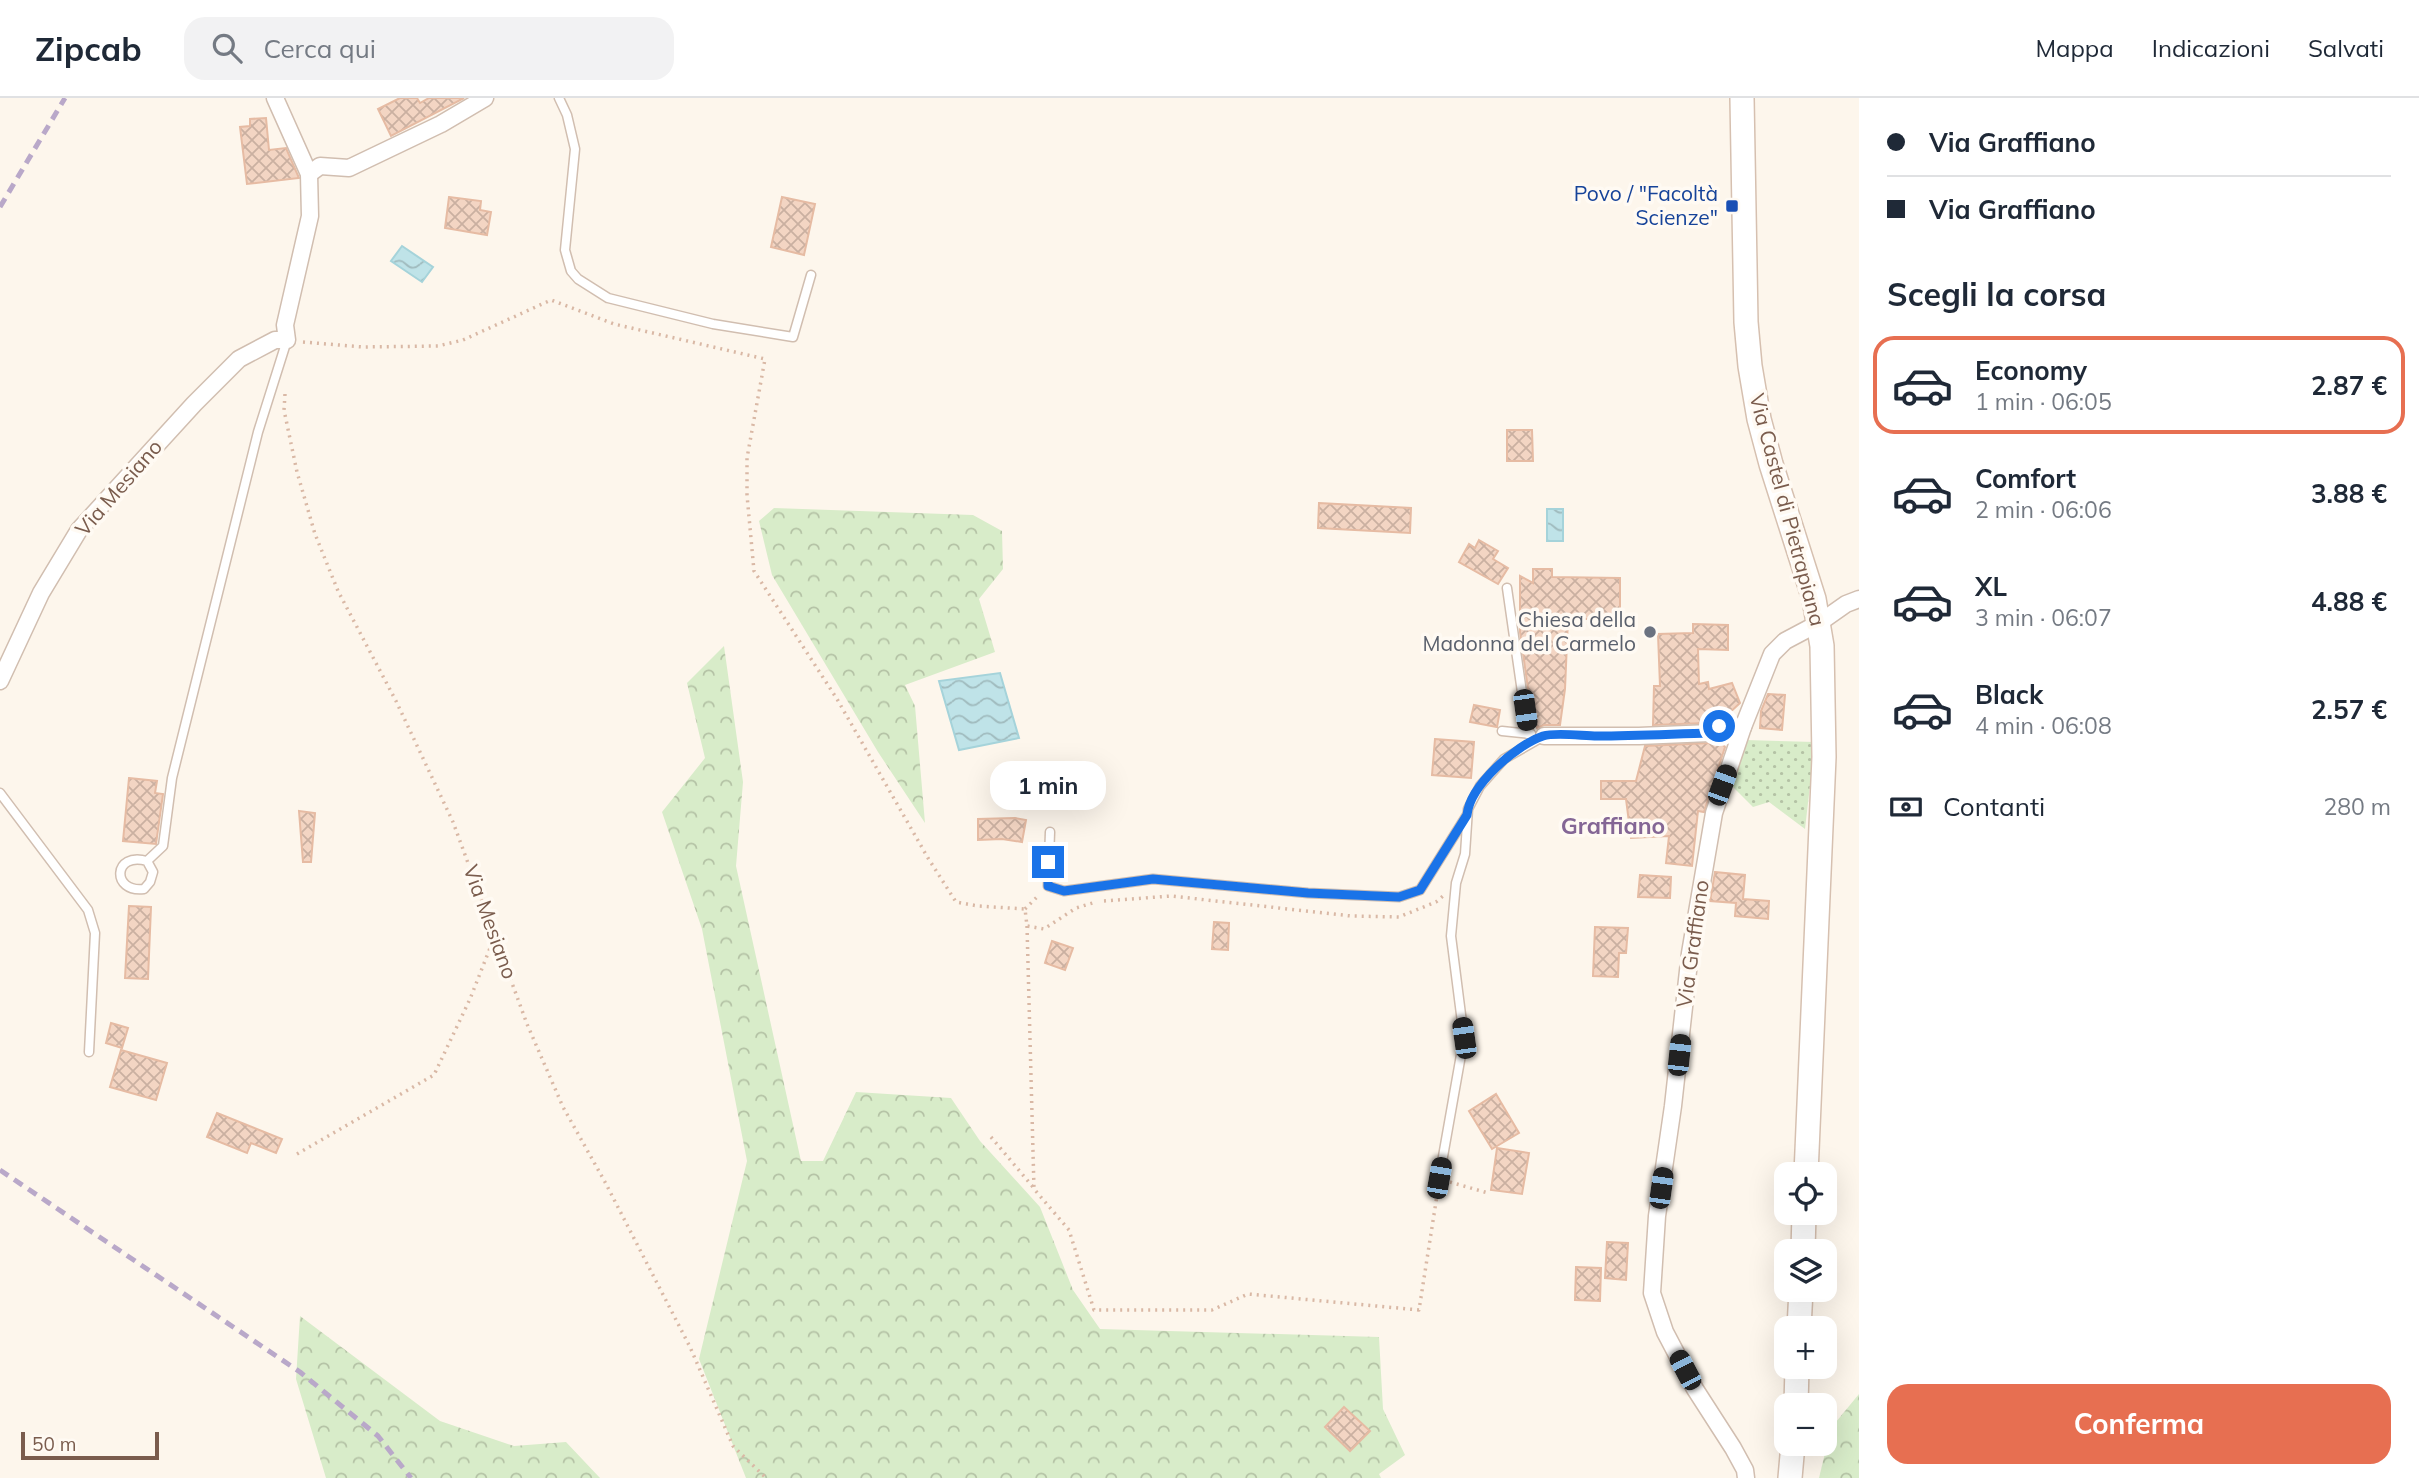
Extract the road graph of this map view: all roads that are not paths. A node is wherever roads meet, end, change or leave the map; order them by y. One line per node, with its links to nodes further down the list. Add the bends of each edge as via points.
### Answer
1 (275, 98): 5 (street)
2 (485, 98): 5 (street, via 349,168 320,166)
3 (559, 98): 6 (lane, via 575,149 565,250 578,279 608,298 713,324 793,337)
4 (1742, 98): 10 (main road, Via Castel di Pietrapiana, via 1750,366 1768,453)
5 (309, 174): 7 (street, via 310,216 285,325)
6 (811, 275)
7 (287, 340): 11 (street, Via Mesiano, via 275,340 239,359 79,530 41,593); 18 (lane, via 258,432 172,778 163,846)
8 (1507, 588): 14 (lane)
9 (1859, 599): 10 (street, Via Graffiano)
10 (1819, 623): 12 (street, Via Graffiano, via 1785,641 1772,654); 20 (main road, Via Castel di Pietrapiana, via 1824,757)
11 (0, 681)
12 (1743, 727): 14 (street, via 1639,736); 23 (street, Via Graffiano, via 1714,813 1692,940 1657,1216 1652,1293 1665,1332)
13 (1502, 731): 14 (lane)
14 (1536, 735): 16 (lane, via 1504,759 1480,786)
15 (0, 793): 19 (lane, via 88,910 95,933)
16 (1467, 815): 17 (lane, via 1420,890 1399,897 1153,879 1064,891 1048,886); 21 (lane, via 1451,936 1464,1038)
17 (1050, 832)
18 (147, 861): 18 (lane, via 127,861 121,869 125,886 134,891 144,889 153,872)
19 (89, 1052)
20 (1807, 1162)
21 (1439, 1178)
22 (1792, 1456): 24 (main road)
23 (1746, 1478)
24 (1790, 1478)

